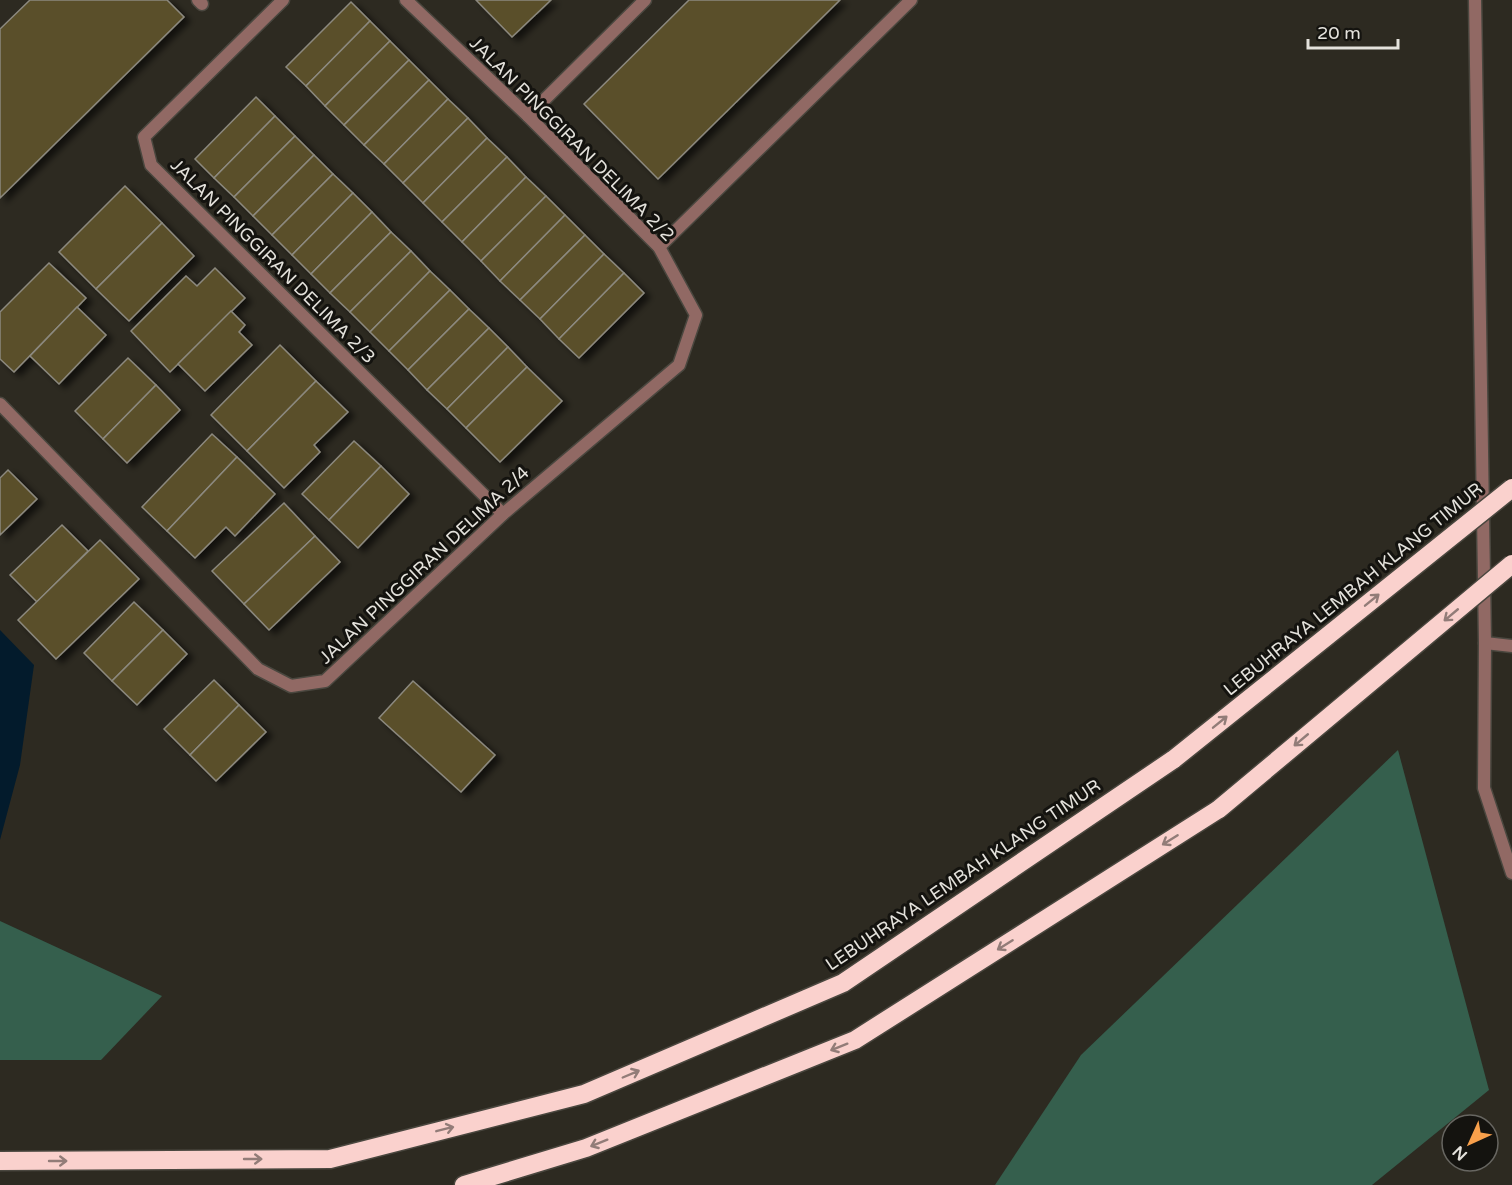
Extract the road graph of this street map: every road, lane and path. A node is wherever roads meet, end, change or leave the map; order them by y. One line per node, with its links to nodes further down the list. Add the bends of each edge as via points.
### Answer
1 (283, 0): 11 (street, JALAN PINGGIRAN DELIMA 2/3, via 144,137 151,165)
2 (406, 0): 6 (street, JALAN PINGGIRAN DELIMA 2/2)
3 (645, 0): 6 (street)
4 (911, 0): 7 (street)
5 (1475, 0): 13 (street)
6 (528, 116): 7 (street, JALAN PINGGIRAN DELIMA 2/2)
7 (659, 247): 8 (street, JALAN PINGGIRAN DELIMA 2/2)
8 (696, 315): 11 (street, JALAN PINGGIRAN DELIMA 2/4, via 679,365)
9 (0, 404): 11 (street, JALAN PINGGIRAN DELIMA 2/4, via 258,669 291,686 325,681)
10 (1512, 488): 16 (highway, LEBUHRAYA LEMBAH KLANG TIMUR, one-way to 10, bridge, via 330,1159 584,1094 843,983 1174,759)
11 (503, 514)
12 (1512, 564): 17 (highway, one-way to 17, bridge, via 1219,809 855,1040 586,1148)
13 (1485, 643): 14 (street); 15 (street, via 1484,788)
14 (1512, 646)
15 (1512, 873)
16 (0, 1161)
17 (464, 1185)

